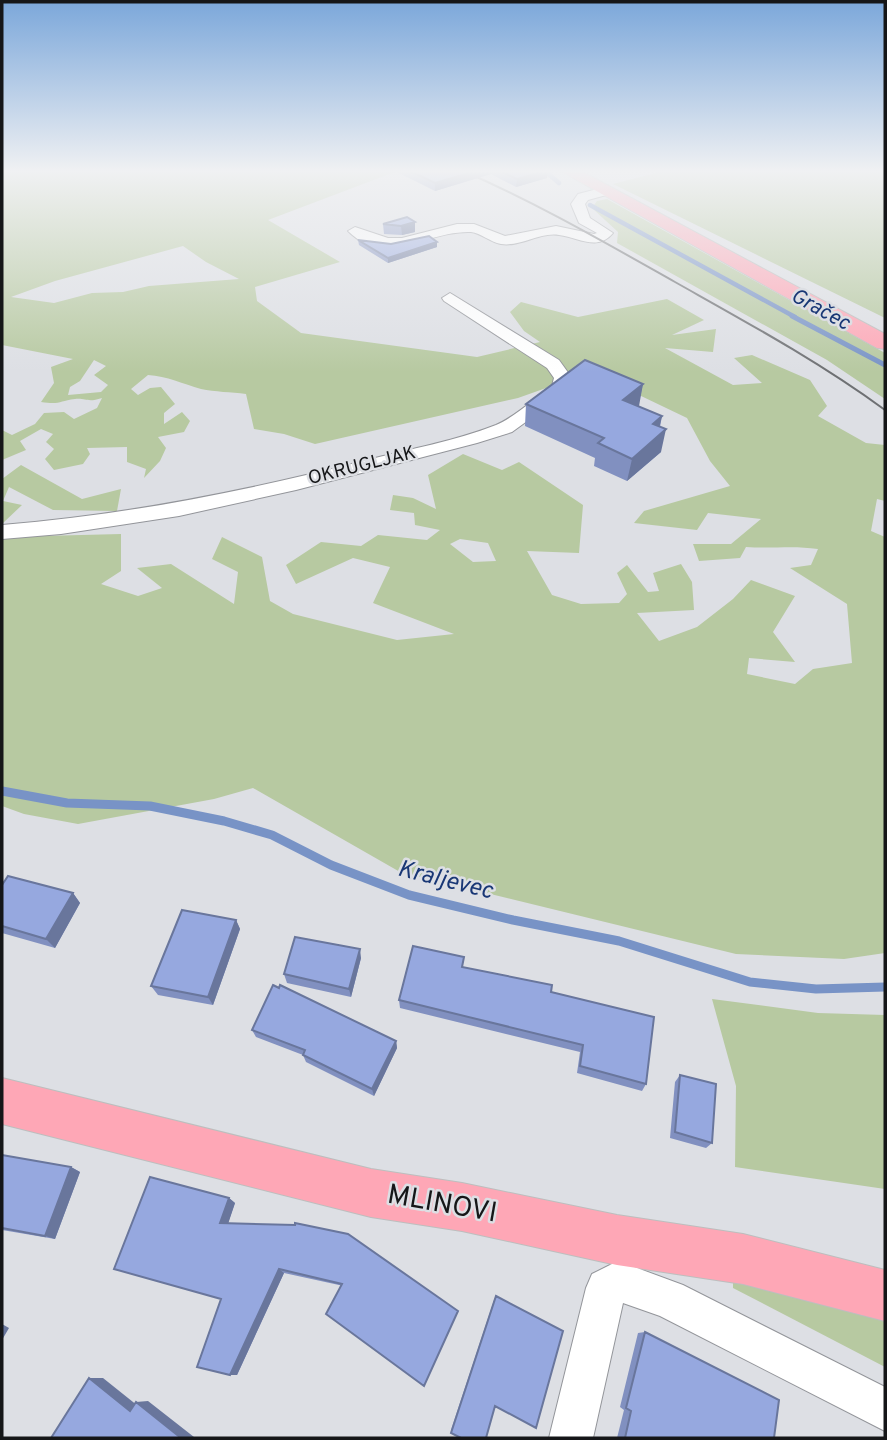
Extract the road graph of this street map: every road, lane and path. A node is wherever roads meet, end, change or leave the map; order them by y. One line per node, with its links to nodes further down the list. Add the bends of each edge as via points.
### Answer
1 (365, 237): 2 (street, via 388,244)
2 (424, 237)
3 (494, 237): 4 (street)
4 (517, 237)
5 (581, 237): 6 (street)
6 (600, 237)
7 (690, 237): 9 (main road)
8 (450, 299): 10 (street, OKRUGLJAK, via 553,364 563,378 561,388 505,428 470,439 208,503)
9 (885, 343)
10 (2, 532)
11 (2, 1101): 13 (main road, MLINOVI, via 371,1193 743,1259)
12 (606, 1288): 14 (street, via 618,1281 669,1299); 15 (street)
13 (885, 1296)
14 (885, 1409)
15 (571, 1438)

